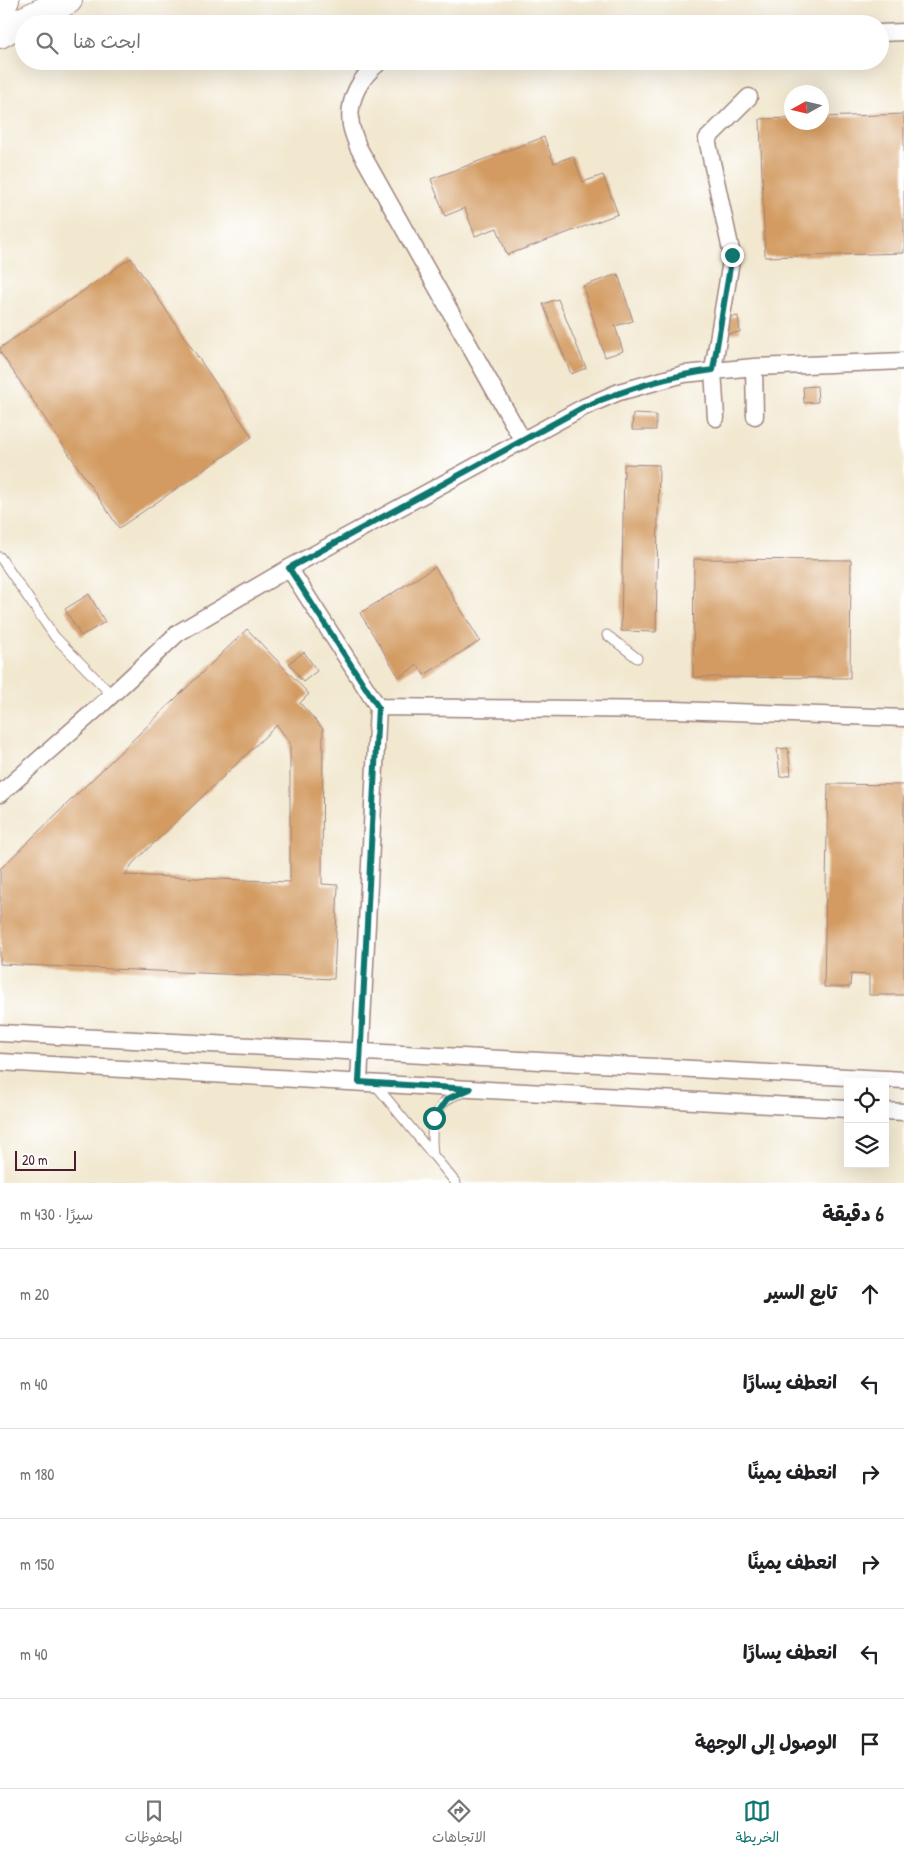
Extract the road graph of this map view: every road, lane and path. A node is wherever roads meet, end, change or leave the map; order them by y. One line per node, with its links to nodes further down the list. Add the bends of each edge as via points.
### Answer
1 (5, 0): 3 (highway)
2 (68, 0): 4 (highway)
3 (0, 4)
4 (36, 15)
5 (15, 25): 8 (highway)
6 (904, 32): 7 (street)
7 (889, 33)
8 (0, 34)
9 (369, 70): 16 (street, via 361,80 350,108 351,126 358,147)
10 (749, 97): 13 (street, via 708,139 732,255)
11 (904, 361): 12 (street)
12 (754, 367): 13 (street); 14 (street)
13 (713, 370): 15 (street); 16 (street, via 684,374 619,392 584,407)
14 (755, 416)
15 (716, 418)
16 (523, 441): 18 (street)
17 (0, 557): 21 (lane, via 55,637)
18 (289, 568): 21 (street, via 178,633); 22 (street)
19 (607, 636): 20 (lane)
20 (637, 658)
21 (112, 695): 24 (street)
22 (378, 707): 23 (street, via 676,710); 26 (street)
23 (904, 718)
24 (0, 794)
25 (0, 1033): 26 (street)
26 (361, 1052): 28 (street); 29 (street)
27 (0, 1062): 29 (street)
28 (904, 1080)
29 (366, 1083): 30 (street); 34 (lane)
30 (470, 1089): 31 (street); 34 (lane, via 447,1099 434,1118 431,1138)
31 (844, 1109)
32 (889, 1111): 33 (street)
33 (904, 1112)
34 (434, 1155): 35 (lane)
35 (456, 1183)

